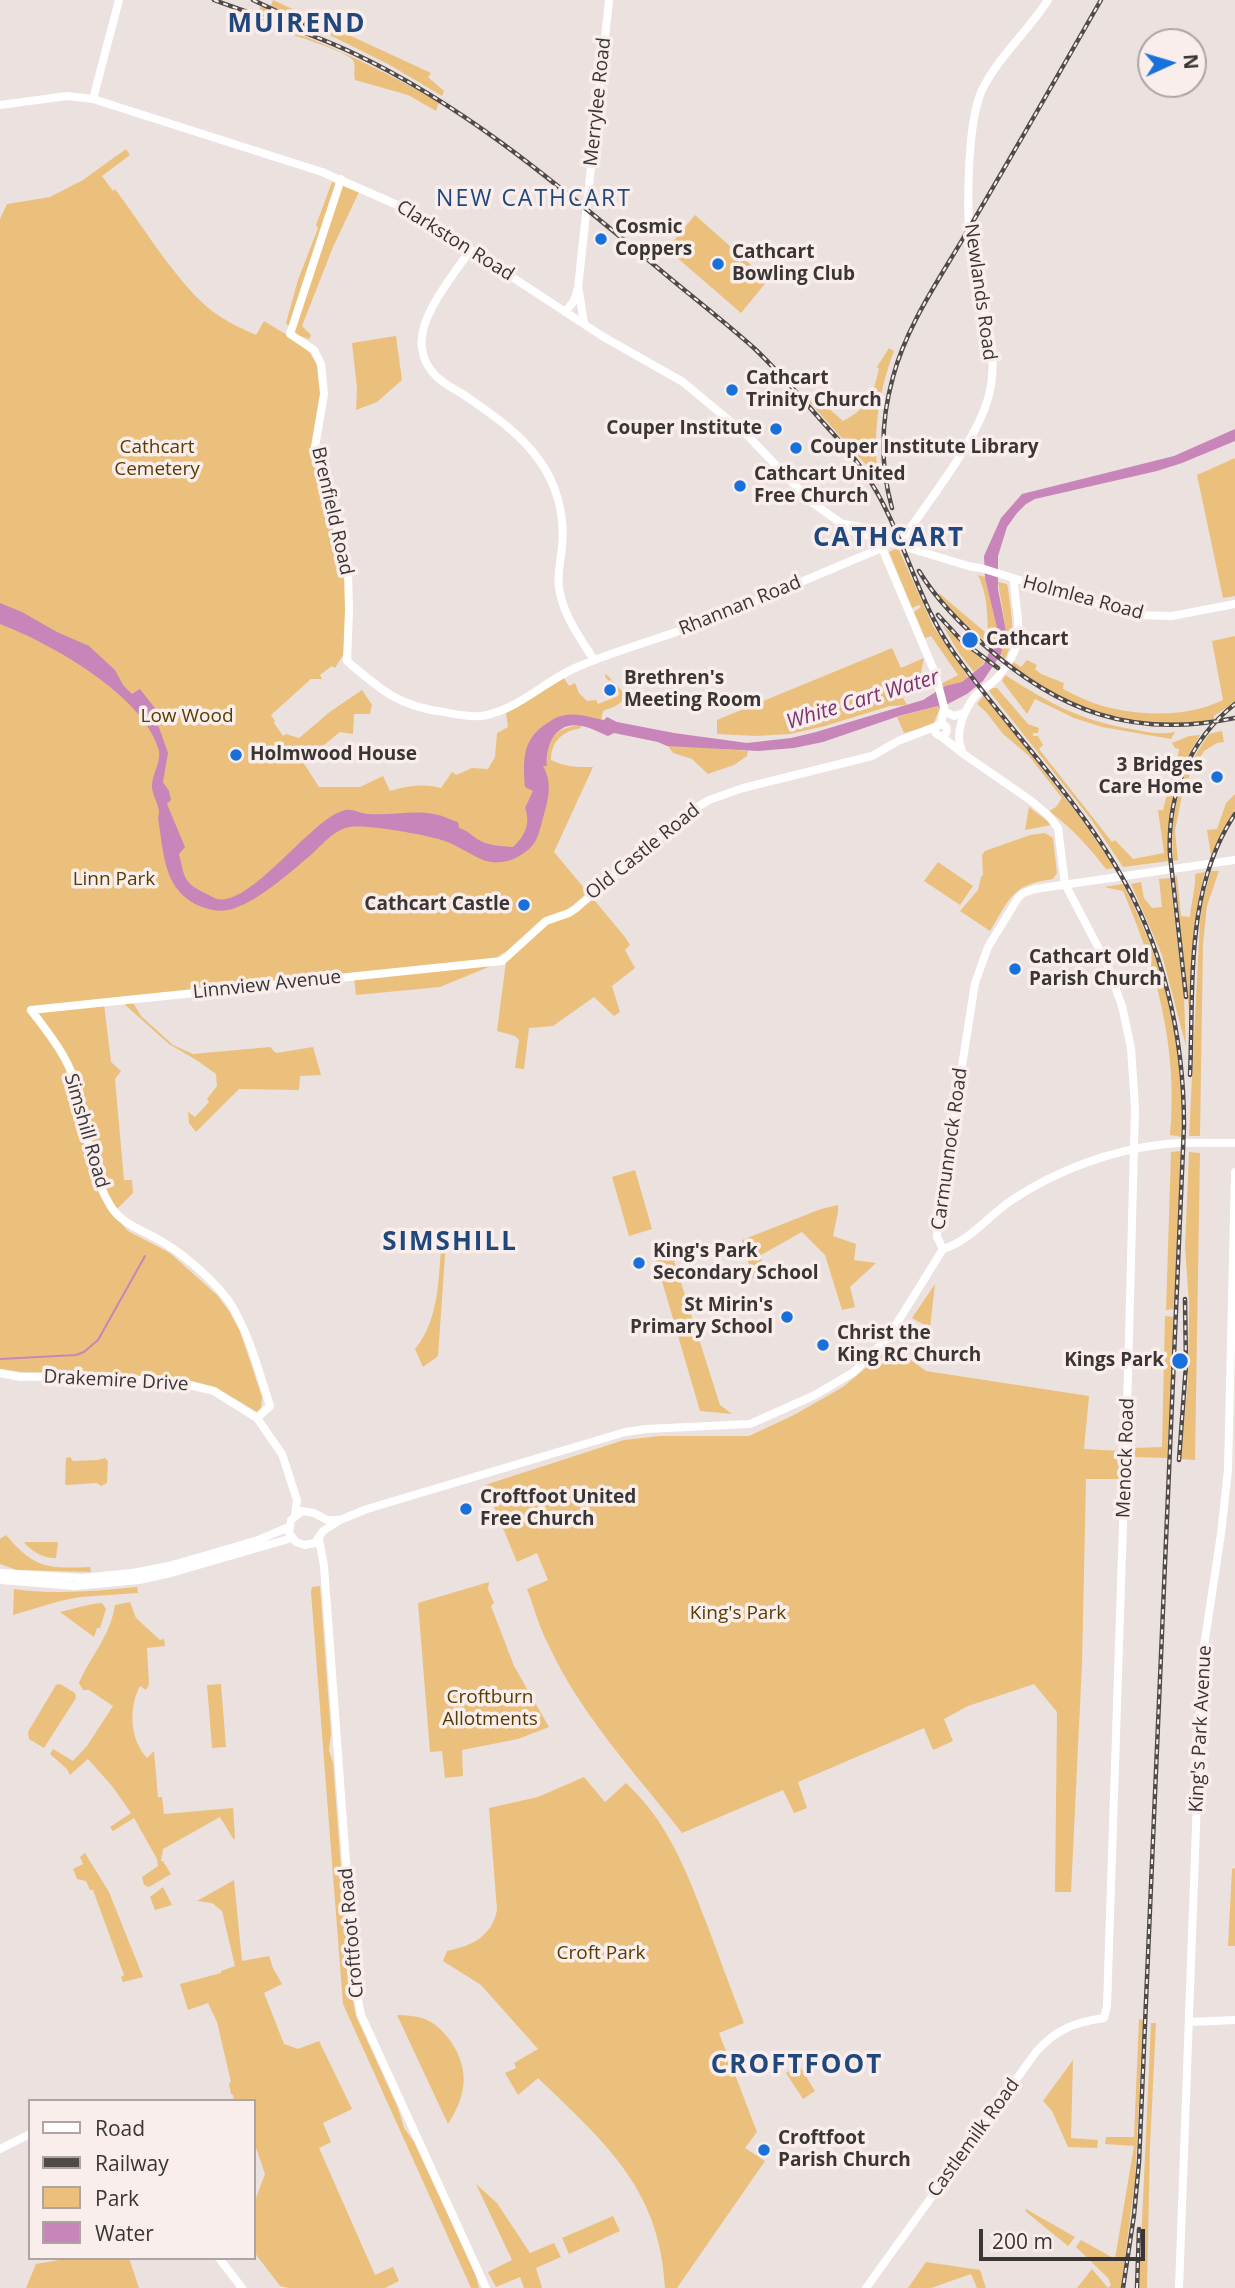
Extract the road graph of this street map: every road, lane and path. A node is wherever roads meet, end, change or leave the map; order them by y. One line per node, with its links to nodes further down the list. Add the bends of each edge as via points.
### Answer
1 (119, 0): 4 (street)
2 (608, 0): 8 (street, Merrylee Road)
3 (1048, 0): 12 (street, Newlands Road, via 987,82 974,116 970,238 990,330 989,396 968,442)
4 (93, 99): 5 (street, Clarkston Road, via 67,96); 6 (street, Clarkston Road)
5 (0, 105)
6 (341, 179): 7 (street, Clarkston Road, via 395,204); 18 (street, Brenfield Road, via 290,334 314,350 321,364 324,394 315,447 348,570)
7 (470, 250): 9 (street, Clarkston Road); 17 (street, via 428,316 421,333 424,358 440,379 518,435 543,465 561,513 560,594 569,619)
8 (579, 291): 9 (street, Merrylee Road); 10 (street, Merrylee Road)
9 (568, 314): 10 (street, Clarkston Road)
10 (584, 324): 11 (street, Clarkston Road, via 691,388 749,437 810,501)
11 (844, 524): 12 (street, Clarkston Road); 13 (street, Clarkston Road)
12 (902, 540): 13 (street, Clarkston Road); 14 (street, Clarkston Road)
13 (883, 544): 14 (street, Clarkston Road); 17 (street, Rhannan Road, via 693,626); 19 (street)
14 (976, 565): 15 (street, Holmlea Road)
15 (1009, 577): 16 (street, Holmlea Road, via 1144,616 1172,616); 20 (street, Old Castle Road, via 1018,630 1014,651 1000,674)
16 (1235, 604)
17 (595, 660): 18 (street, Rhannan Road, via 563,673 508,708 480,716 409,704 381,690)
18 (347, 661)
19 (944, 709): 20 (street, via 954,716); 21 (street)
20 (966, 710): 21 (street, Old Castle Road); 22 (street, Old Castle Road, via 959,729)
21 (942, 731): 22 (street); 25 (street, Old Castle Road, via 919,733 872,756 743,788 701,804 569,913 546,921)
22 (961, 752): 24 (street, Menock Road, via 1048,815 1058,828)
23 (1235, 860): 24 (street, Carmunnock Road)
24 (1065, 884): 28 (street, Menock Road, via 1103,955 1126,1021 1134,1082); 30 (street, Carmunnock Road, via 1023,894 988,947 979,970 938,1219 937,1237)
25 (502, 961): 26 (street, Linnview Avenue)
26 (31, 1010): 32 (street, Simshill Road, via 56,1042 74,1079 91,1159 112,1209 167,1244 230,1304 248,1339 270,1406)
27 (1235, 1143): 28 (street, via 1175,1143)
28 (1133, 1150): 30 (street, via 1077,1166 1035,1186); 43 (street, Menock Road)
29 (1235, 1172): 45 (street, King's Park Avenue, via 1228,1469 1201,1691)
30 (943, 1249): 37 (street, Carmunnock Road, via 889,1336 854,1372 815,1395 750,1424 625,1432)
31 (0, 1373): 32 (street, Drakemire Drive, via 190,1384 214,1391)
32 (257, 1418): 33 (street, Drakemire Drive, via 282,1454)
33 (297, 1500): 34 (street, Drakemire Drive); 35 (street, Drakemire Drive)
34 (308, 1511): 35 (street); 36 (street)
35 (295, 1514): 38 (street)
36 (320, 1518): 37 (street); 40 (street)
37 (340, 1520): 40 (street, Carmunnock Road)
38 (289, 1527): 39 (street); 41 (street, via 258,1540 132,1573 82,1578)
39 (292, 1538): 40 (street, via 296,1542); 42 (street, via 139,1580 75,1586)
40 (318, 1538): 50 (street, Croftfoot Road, via 361,2015)
41 (0, 1573)
42 (0, 1580)
43 (1104, 2018): 51 (street, Castlemilk Road, via 1070,2025 1044,2043)
44 (1235, 2020): 45 (street)
45 (1190, 2022): 52 (street, King's Park Avenue)
46 (28, 2135): 47 (street)
47 (0, 2149)
48 (221, 2260): 49 (street)
49 (242, 2288)
50 (486, 2288)
51 (866, 2288)
52 (1179, 2288)

